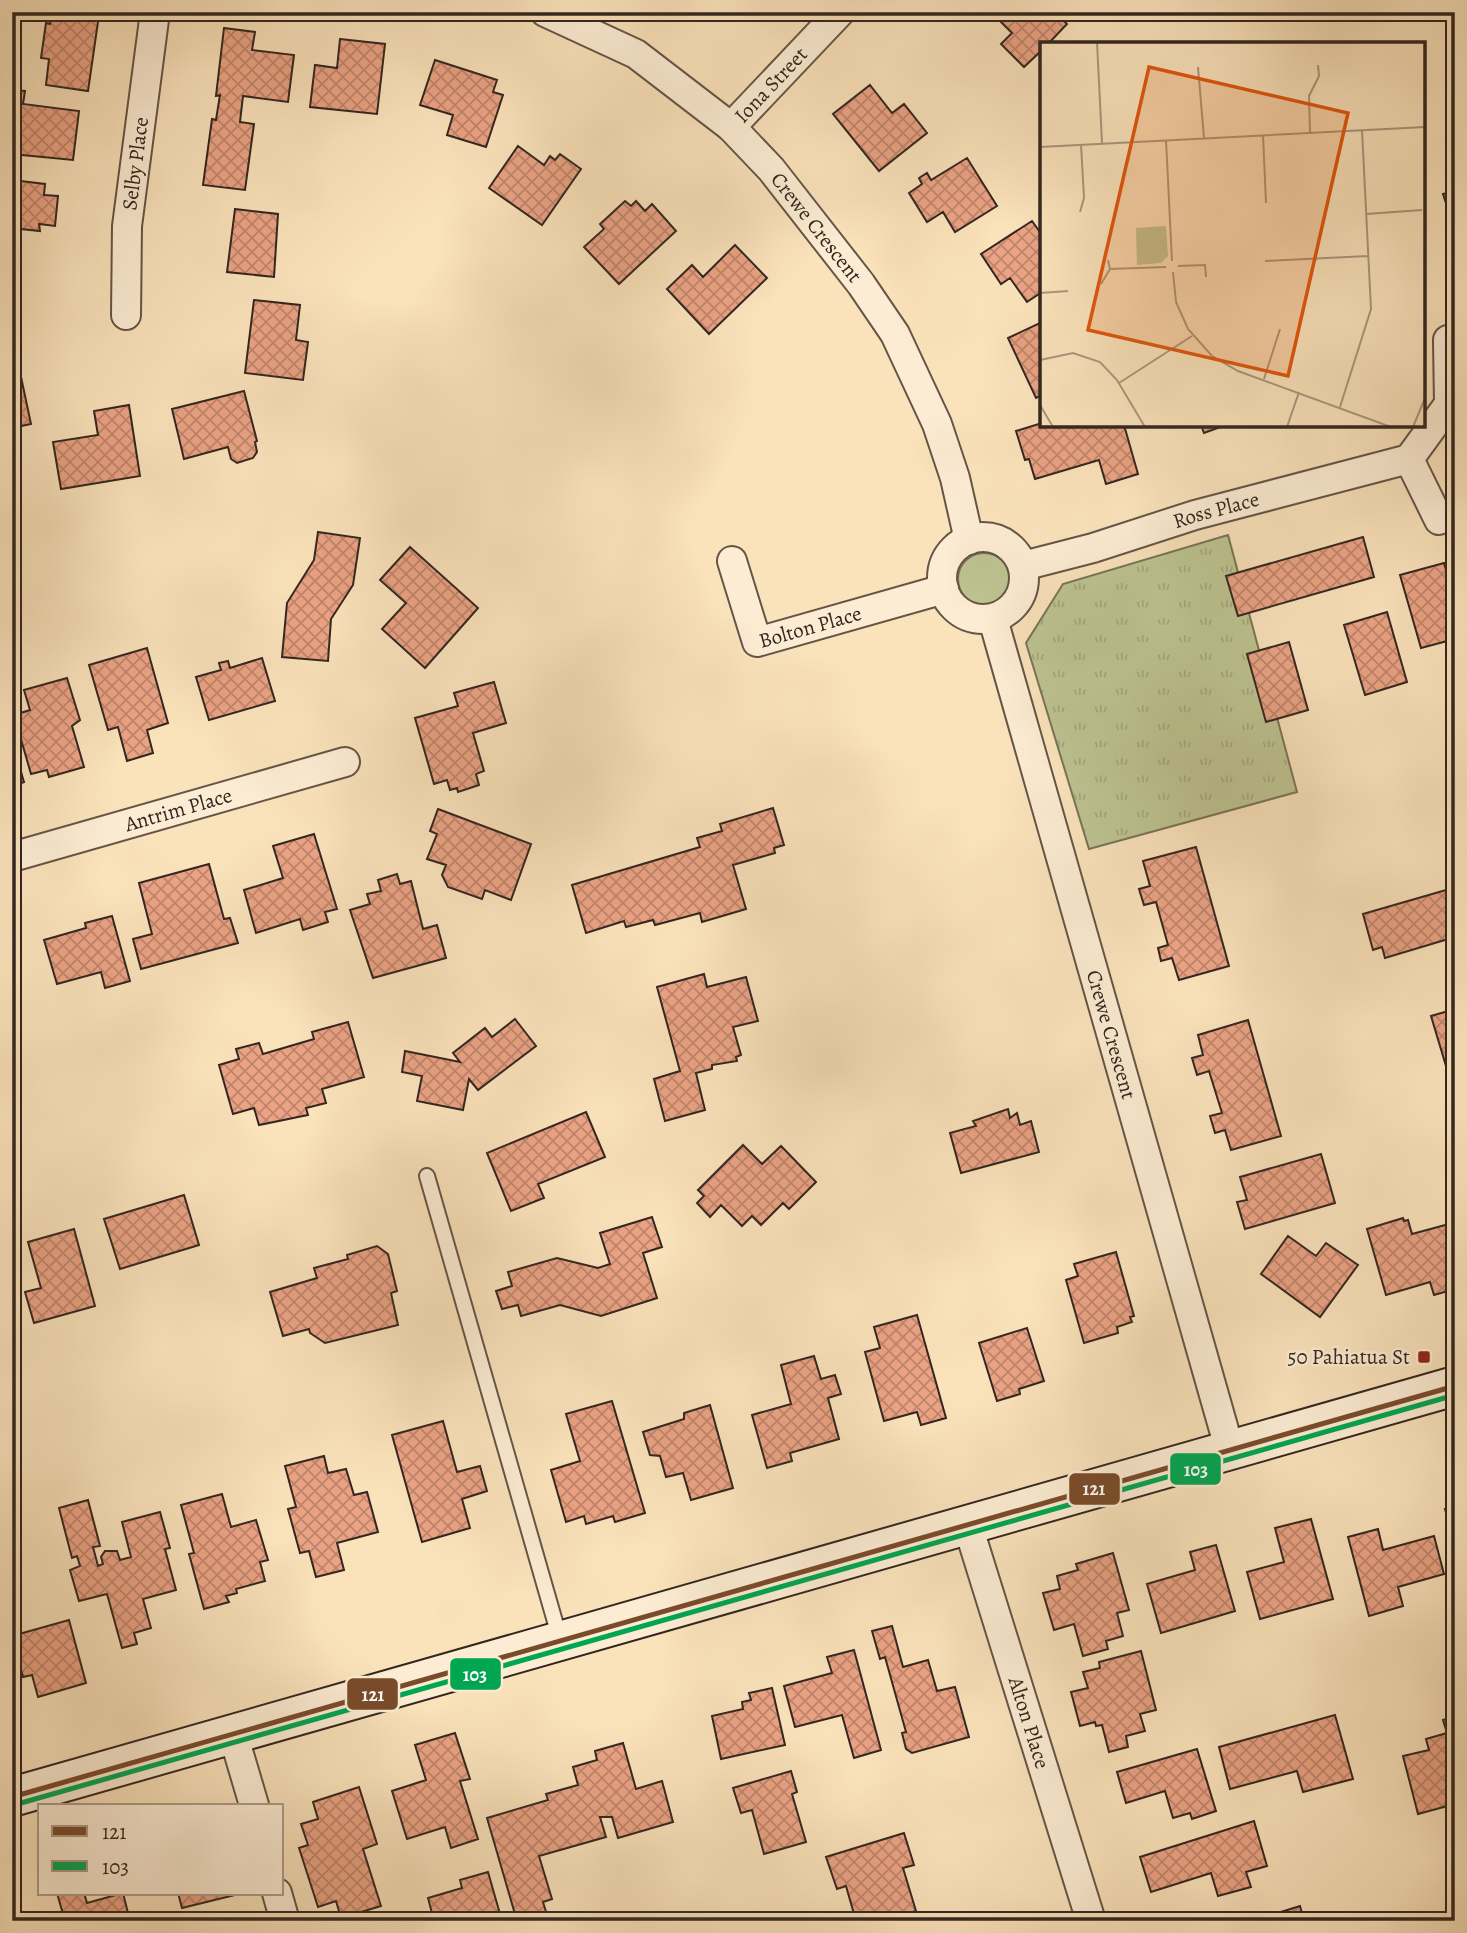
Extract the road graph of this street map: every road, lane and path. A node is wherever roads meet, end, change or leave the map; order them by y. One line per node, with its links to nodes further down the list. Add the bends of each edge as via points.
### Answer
1 (155, 12): 5 (street, Selby Place, via 127,226)
2 (545, 12): 4 (street, Crewe Crescent, via 636,54)
3 (841, 12): 4 (street, Iona Street)
4 (731, 127): 9 (street, Crewe Crescent, via 771,169 895,334 937,424)
5 (126, 315)
6 (1448, 340): 7 (street, via 1449,404)
7 (1409, 459): 8 (street); 11 (street, Ross Place)
8 (1439, 520)
9 (969, 540): 11 (street, via 996,539 1017,554); 12 (street, via 959,545 944,565)
10 (732, 561): 12 (street, Bolton Place, via 757,642)
11 (1023, 566): 13 (street, via 1025,579 1019,598 1006,613)
12 (944, 589): 13 (street, via 957,610 968,617)
13 (993, 618): 18 (street, Crewe Crescent)
14 (345, 762): 15 (street, Antrim Place)
15 (12, 857)
16 (428, 1176): 20 (lane)
17 (1455, 1386): 18 (street)
18 (1230, 1451): 19 (street)
19 (968, 1526): 20 (street); 26 (street, Alton Place)
20 (560, 1641): 21 (street)
21 (233, 1734): 22 (street); 23 (street)
22 (12, 1797)
23 (254, 1804)
24 (278, 1895): 25 (street)
25 (285, 1921)
26 (1091, 1921)

